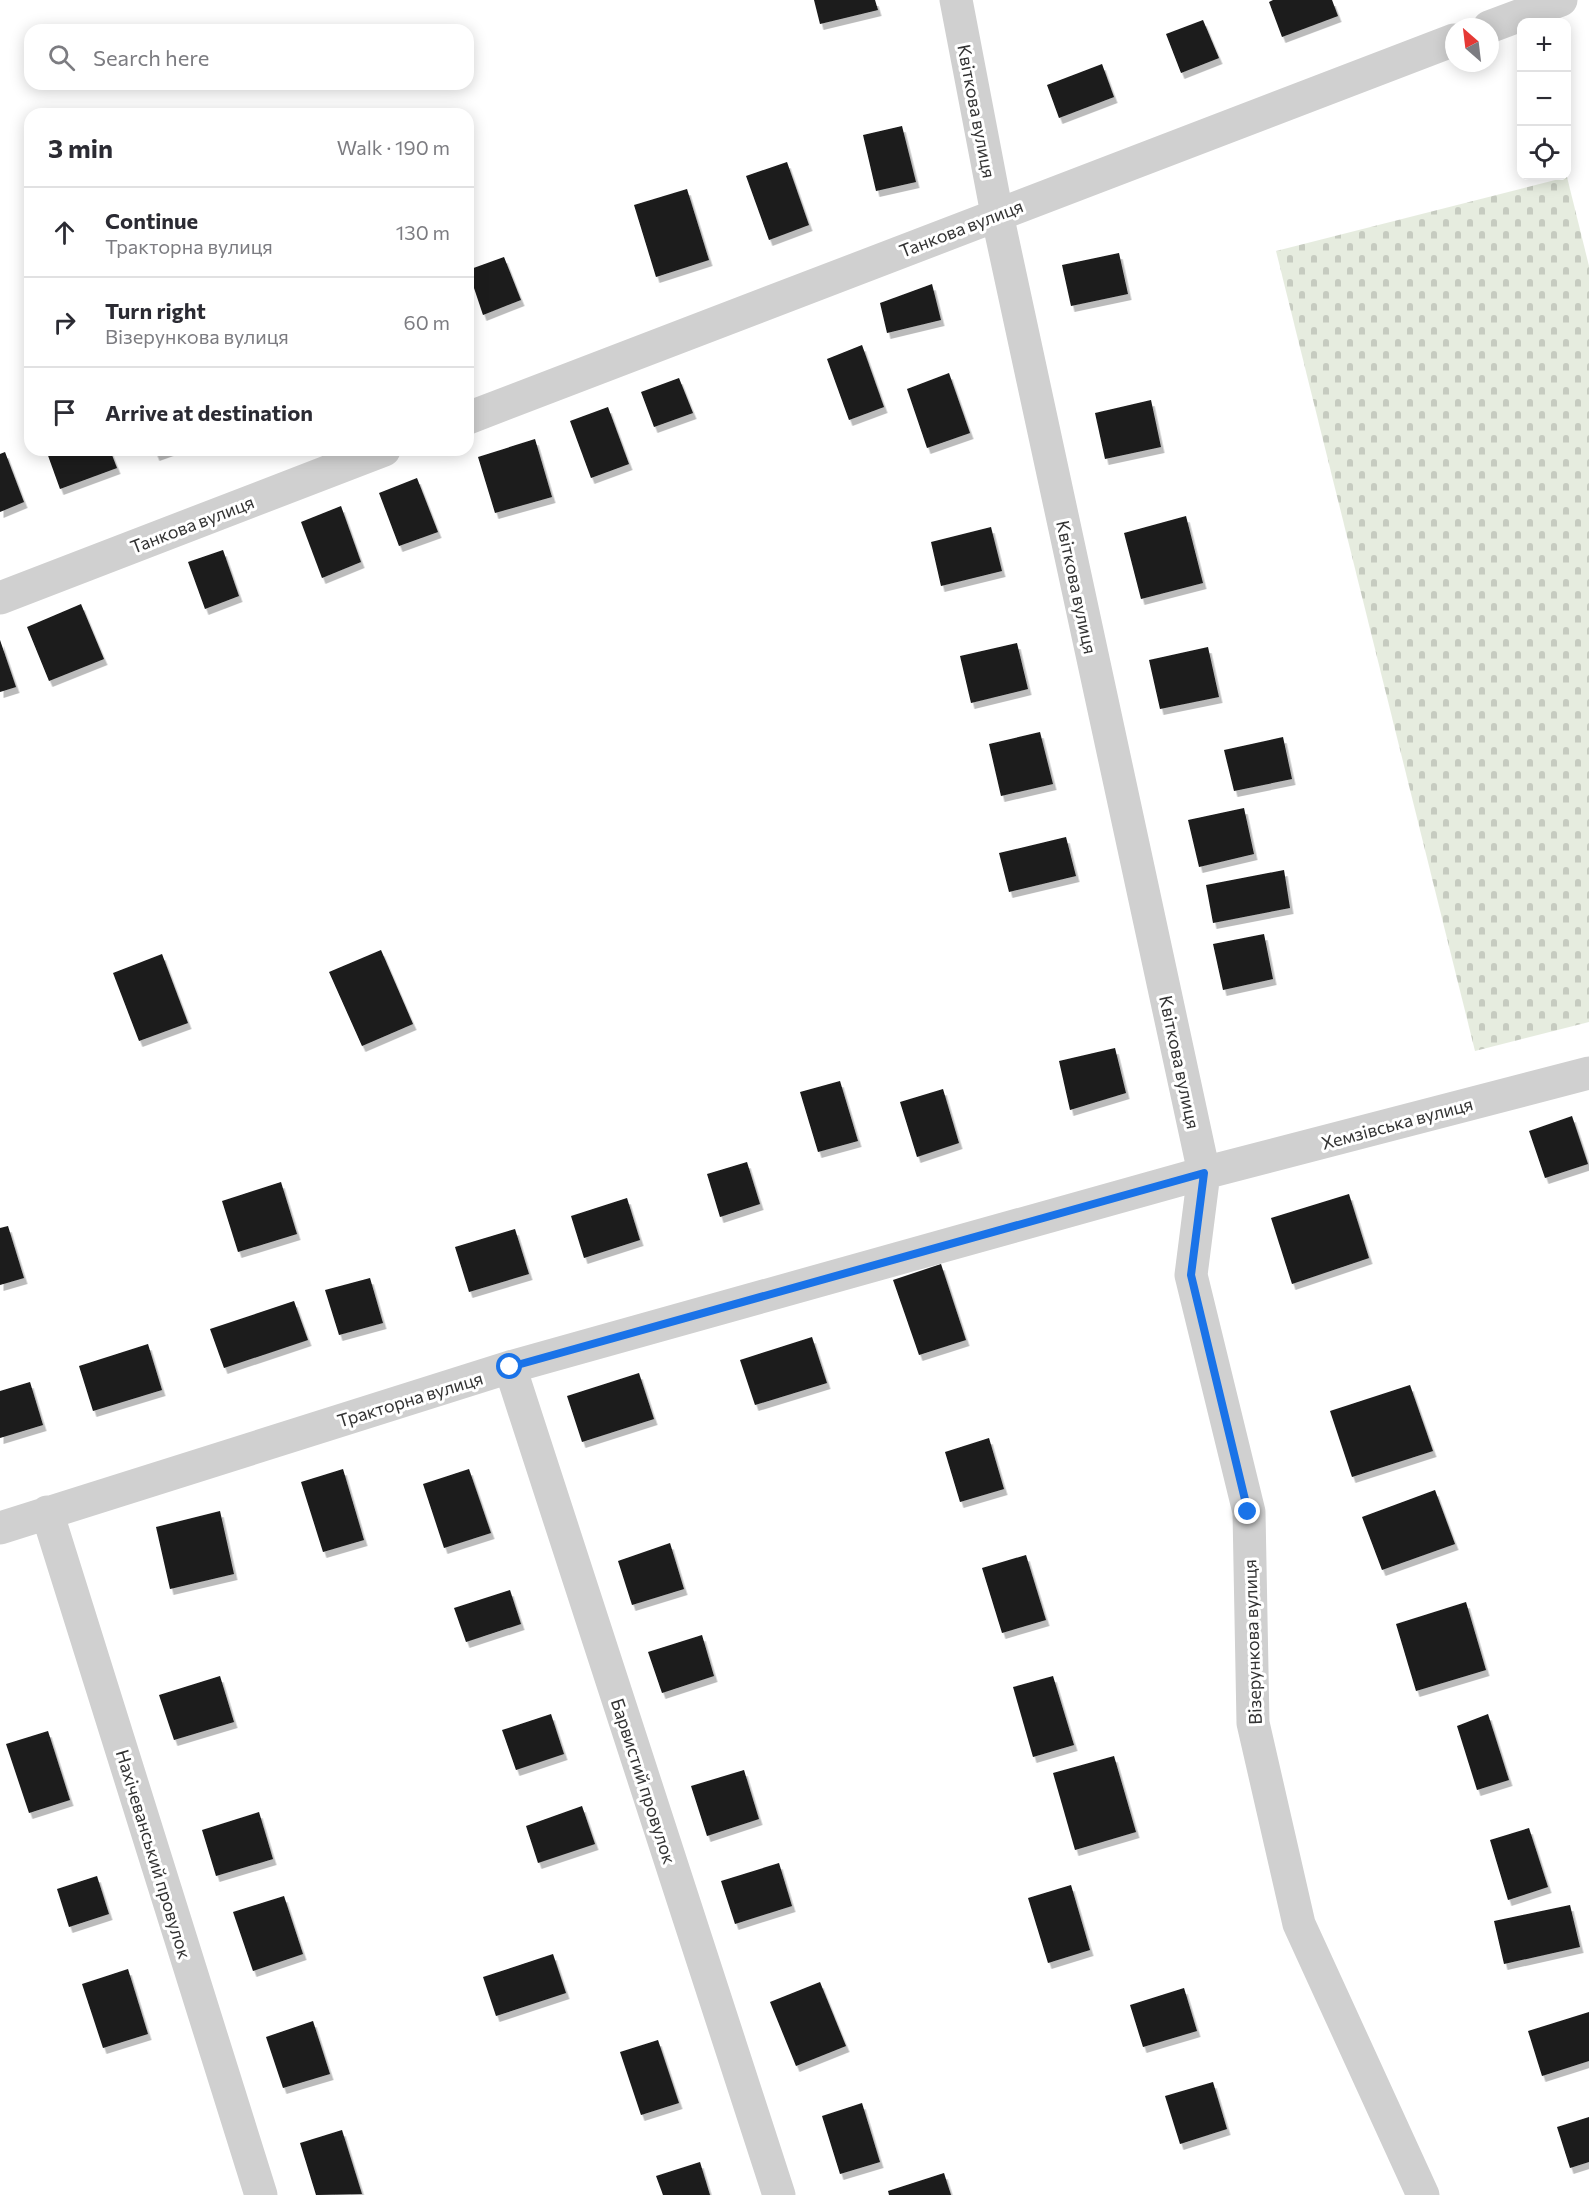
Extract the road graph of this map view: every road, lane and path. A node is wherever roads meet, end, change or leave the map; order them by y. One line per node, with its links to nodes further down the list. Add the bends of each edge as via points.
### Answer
1 (956, 0): 5 (street, Квіткова вулиця)
2 (1561, 0): 3 (street)
3 (1499, 24)
4 (1445, 43): 5 (street, Танкова вулиця)
5 (997, 214): 6 (street, Танкова вулиця); 10 (street, Квіткова вулиця)
6 (474, 416)
7 (368, 456): 8 (street, Танкова вулиця)
8 (0, 598)
9 (1589, 1073): 10 (street, Хемзівська вулиця)
10 (1204, 1173): 11 (street, Тракторна вулиця); 16 (street, Візерункова вулиця, via 1191,1275 1248,1512 1253,1723 1299,1924)
11 (510, 1367): 12 (street, Тракторна вулиця); 15 (street, Барвистий провулок)
12 (47, 1512): 13 (street, Тракторна вулиця); 14 (street, Нахічеванський провулок)
13 (0, 1528)
14 (261, 2195)
15 (779, 2195)
16 (1423, 2195)

